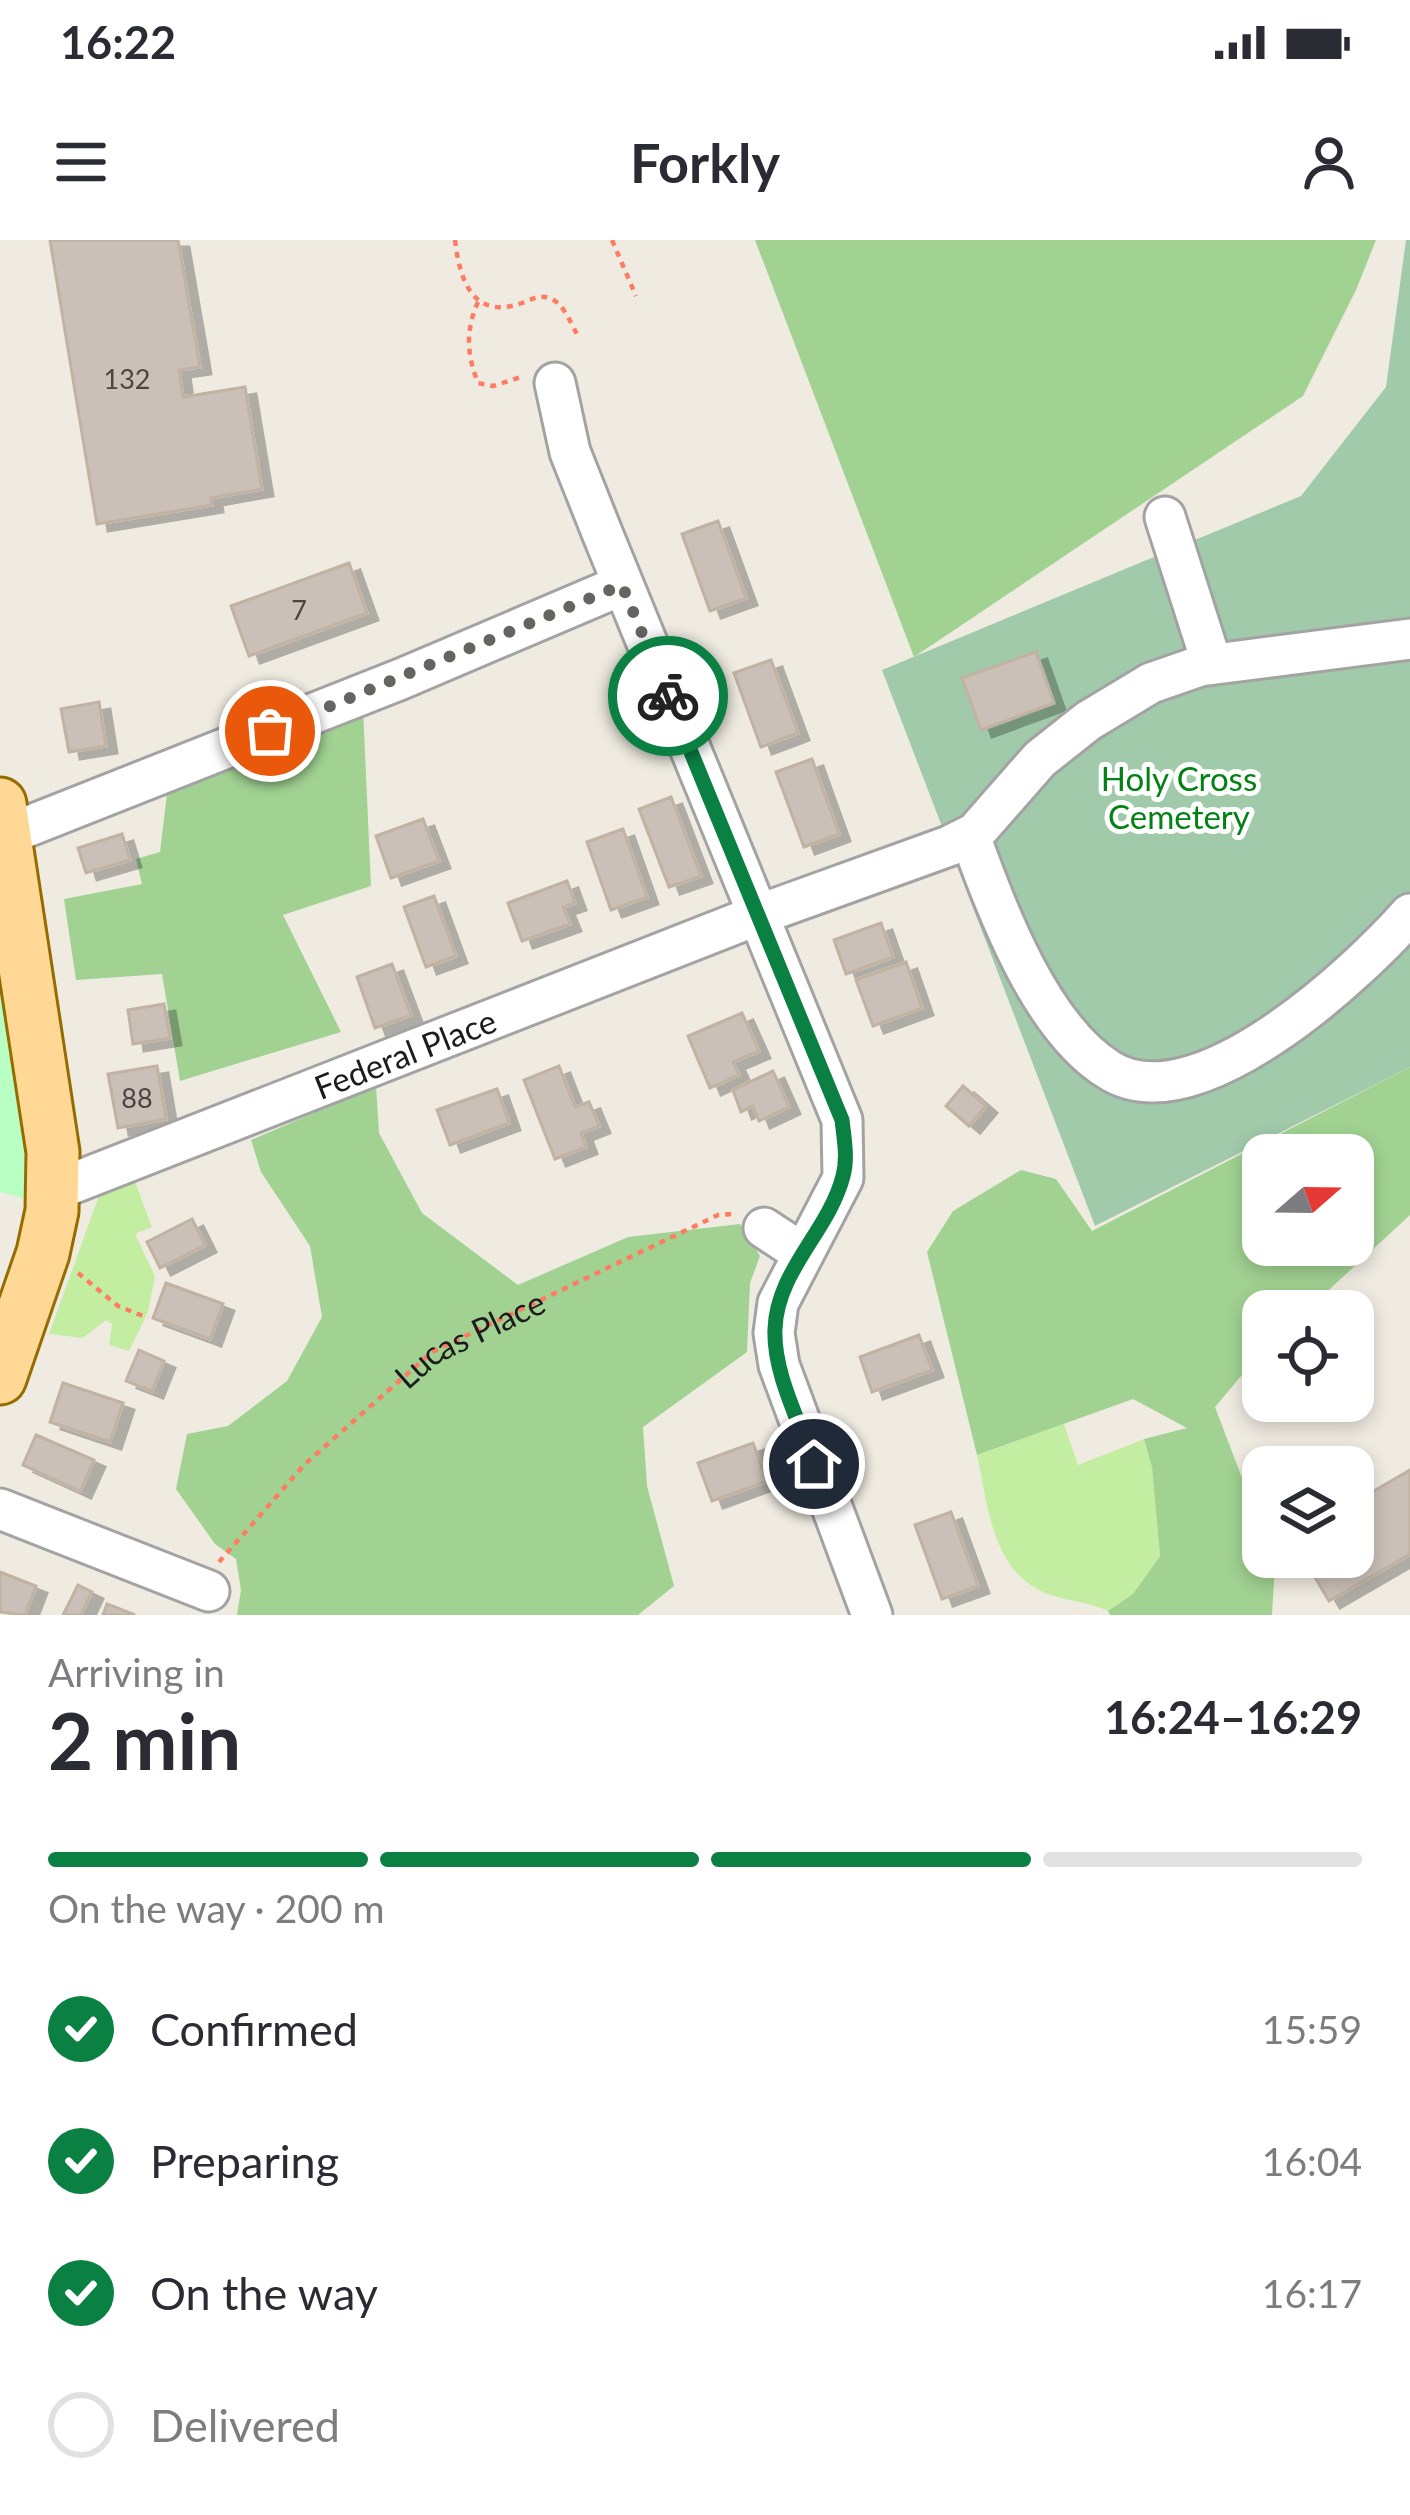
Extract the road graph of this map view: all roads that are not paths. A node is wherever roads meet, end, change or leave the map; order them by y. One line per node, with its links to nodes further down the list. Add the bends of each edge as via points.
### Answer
1 (547, 377): 3 (street)
2 (1165, 517): 5 (street)
3 (622, 585): 6 (street, via 401,679); 9 (street)
4 (1410, 639): 5 (street)
5 (1212, 664): 7 (street, via 1151,683 1088,721)
6 (3, 819): 10 (main road, via 53,1152)
7 (960, 841): 8 (street, via 1053,1013 1112,1073 1138,1080 1214,1068 1252,1048 1306,1013); 9 (street, Federal Place)
8 (1410, 914)
9 (758, 915): 10 (street, Federal Place); 12 (street, via 842,1120 843,1178)
10 (52, 1191): 13 (main road, via 43,1253)
11 (764, 1228): 12 (street)
12 (802, 1252): 16 (street, via 778,1303 779,1365)
13 (0, 1378)
14 (0, 1509): 15 (street)
15 (203, 1589)
16 (872, 1615)

